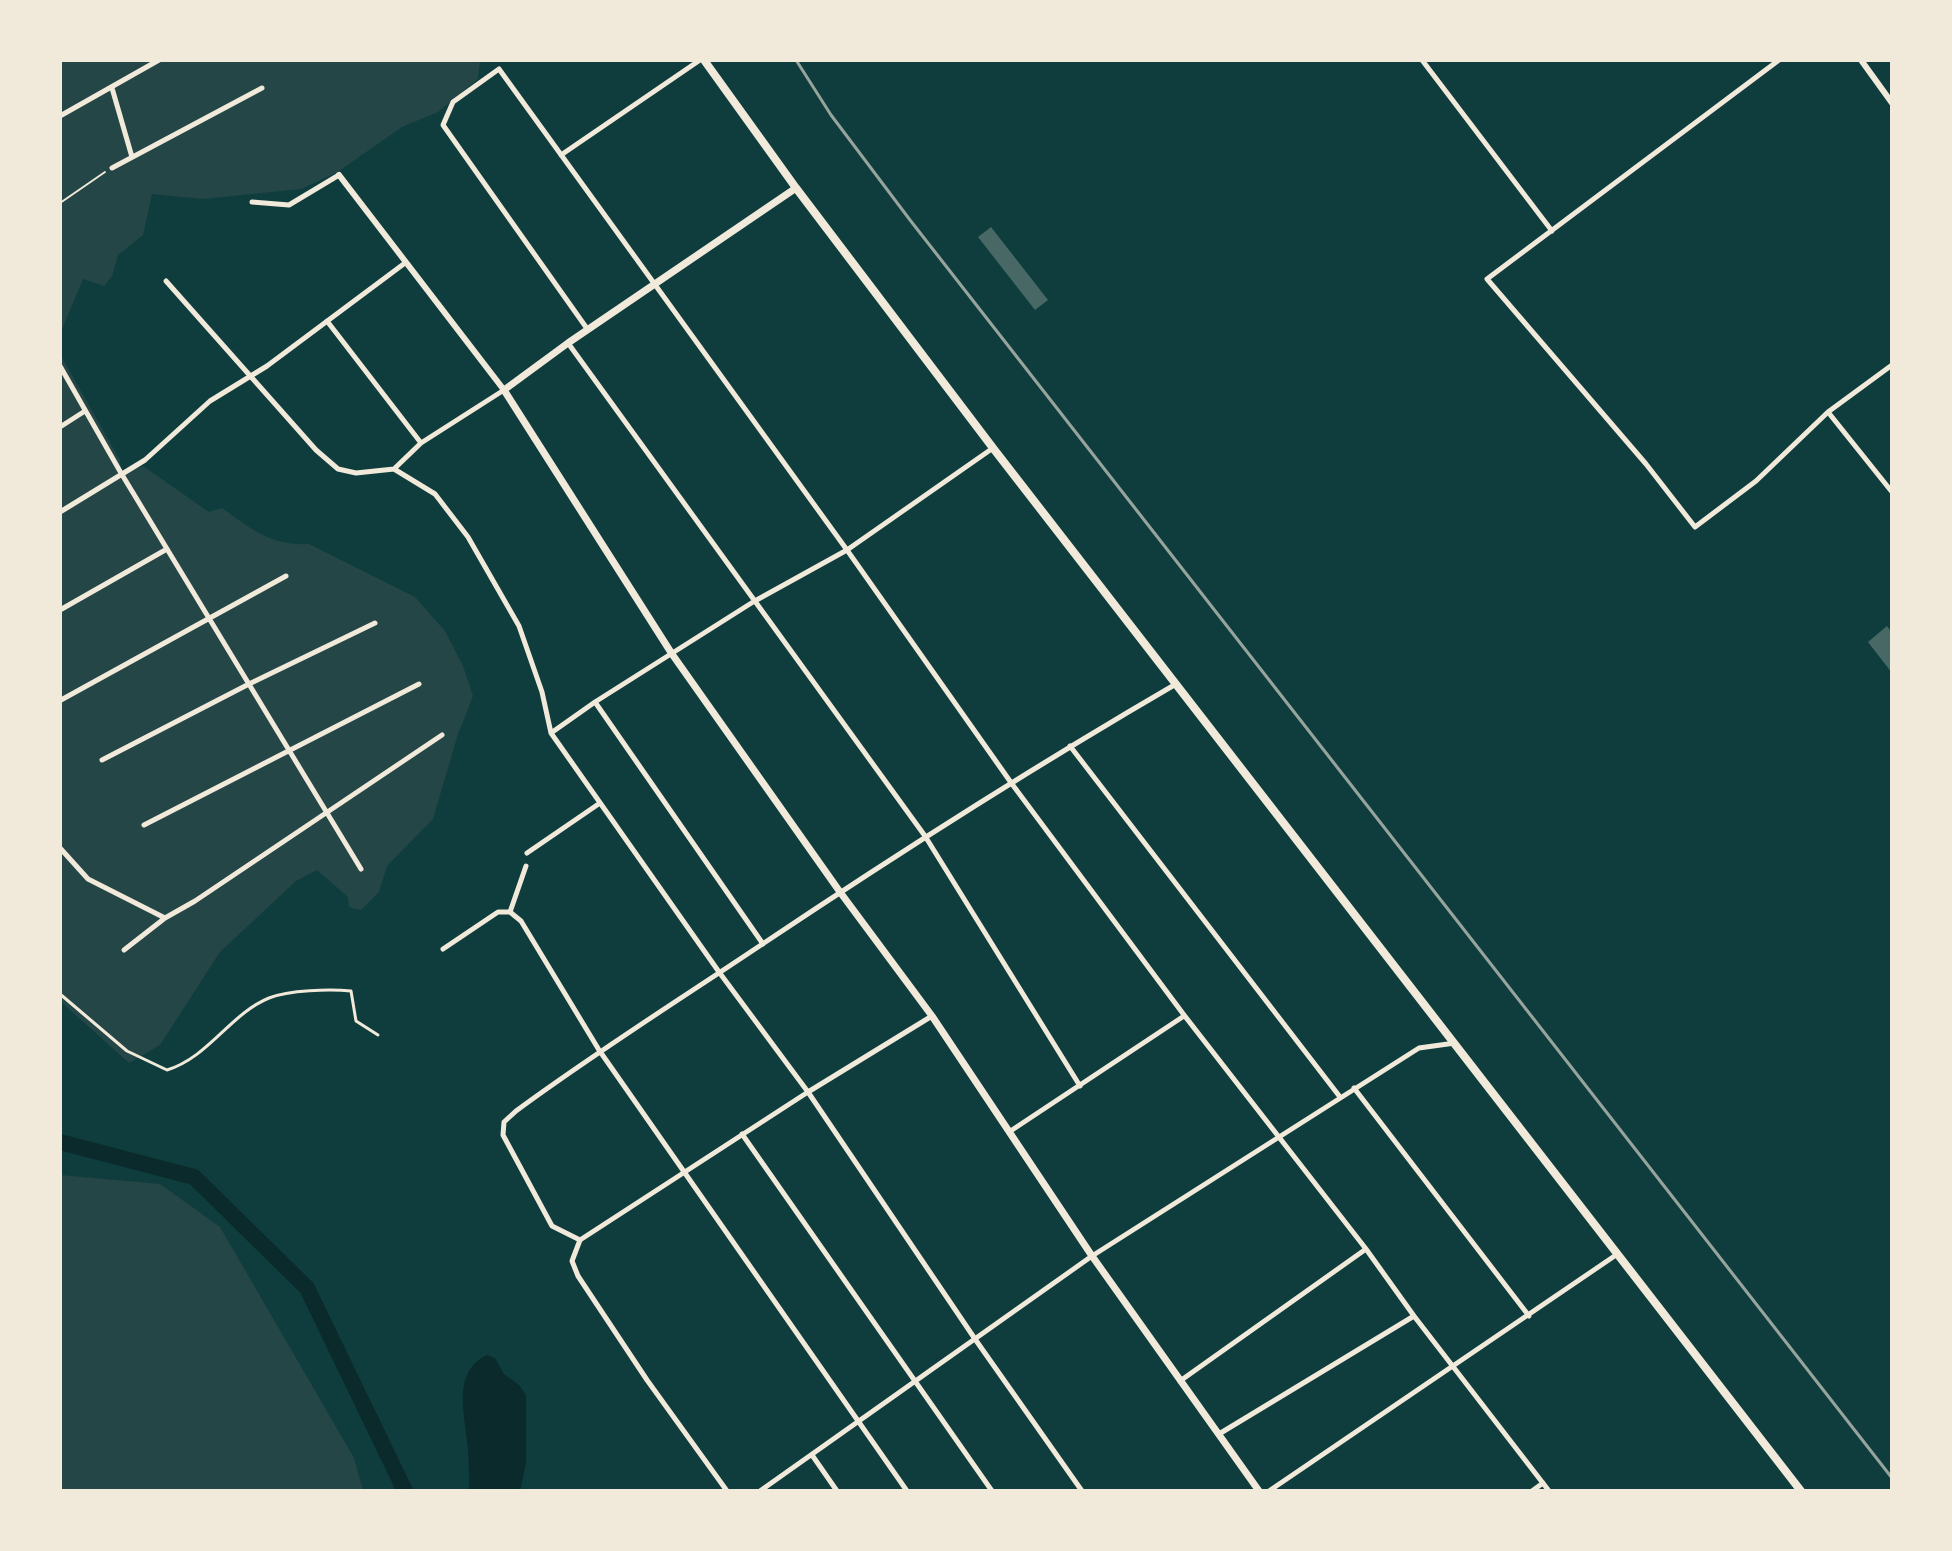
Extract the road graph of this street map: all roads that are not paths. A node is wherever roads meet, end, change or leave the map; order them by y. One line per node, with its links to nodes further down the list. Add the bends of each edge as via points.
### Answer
1 (159, 60): 6 (street)
2 (702, 60): 10 (street); 14 (main road)
3 (1422, 60): 16 (street)
4 (1779, 60): 16 (street)
5 (1861, 60): 8 (street)
6 (112, 88): 9 (street); 11 (street)
7 (262, 88): 11 (street)
8 (1892, 103)
9 (60, 116)
10 (561, 155): 19 (street); 21 (street, via 499,69 453,102 443,125)
11 (132, 157): 12 (street)
12 (112, 168)
13 (339, 175): 15 (street, via 289,205); 17 (street)
14 (796, 188): 19 (main road); 31 (main road)
15 (252, 202)
16 (1552, 231): 28 (street, via 1487,279 1695,527 1756,481)
17 (405, 263): 20 (street); 26 (street)
18 (166, 281): 25 (street)
19 (655, 284): 21 (main road); 37 (street)
20 (327, 321): 25 (street); 30 (street)
21 (588, 330): 22 (main road)
22 (568, 343): 26 (main road); 39 (street)
23 (1892, 365): 28 (street)
24 (60, 366): 27 (street)
25 (250, 377): 32 (street, via 338,469); 33 (street, via 210,401 145,460)
26 (504, 390): 30 (street); 43 (main road)
27 (85, 411): 29 (street); 33 (street)
28 (1828, 412): 34 (street)
29 (60, 427)
30 (421, 443): 32 (street)
31 (993, 448): 37 (street); 46 (main road)
32 (394, 469): 49 (street, via 435,494 468,537 519,626)
33 (121, 473): 35 (street); 36 (street)
34 (1892, 492)
35 (60, 512)
36 (167, 549): 40 (street); 41 (street)
37 (847, 550): 39 (street); 54 (street)
38 (286, 576): 41 (street)
39 (753, 602): 43 (street); 58 (street)
40 (60, 610)
41 (208, 617): 44 (street); 47 (street)
42 (375, 623): 44 (street)
43 (672, 654): 48 (street); 63 (main road)
44 (249, 684): 52 (street); 53 (street)
45 (419, 684): 52 (street)
46 (1177, 684): 51 (street); 74 (main road)
47 (61, 700)
48 (595, 702): 49 (street); 66 (street)
49 (551, 733): 55 (street)
50 (442, 735): 56 (street)
51 (1070, 746): 54 (street); 79 (street)
52 (291, 751): 56 (street); 57 (street)
53 (102, 760)
54 (1012, 784): 58 (street); 71 (street)
55 (600, 803): 60 (street); 69 (street)
56 (327, 812): 62 (street); 65 (street)
57 (144, 825)
58 (925, 836): 63 (street); 76 (street)
59 (60, 848): 65 (street, via 88,879)
60 (527, 853)
61 (526, 866): 64 (street)
62 (361, 869)
63 (840, 892): 66 (street); 72 (main road)
64 (510, 912): 67 (street, via 498,912); 75 (street, via 521,921)
65 (165, 918): 68 (street)
66 (763, 944): 69 (street)
67 (443, 949)
68 (124, 950)
69 (719, 972): 75 (street); 78 (street)
70 (60, 994): 73 (lane, via 127,1051 167,1070 187,1064 270,997 351,991 356,1021)
71 (1184, 1015): 76 (street); 82 (street)
72 (932, 1016): 78 (street); 80 (main road)
73 (378, 1035)
74 (1456, 1043): 77 (street, via 1419,1048); 86 (main road)
75 (599, 1050): 83 (street); 84 (street, via 504,1122 503,1135 552,1226)
76 (1080, 1086): 80 (street)
77 (1354, 1088): 79 (street); 89 (street)
78 (808, 1092): 81 (street); 90 (street)
79 (1340, 1097): 82 (street)
80 (1008, 1133): 87 (main road)
81 (742, 1134): 83 (street); 92 (street)
82 (1278, 1138): 85 (street); 87 (street)
83 (683, 1174): 84 (street); 94 (street)
84 (580, 1240): 99 (street, via 572,1261 578,1276)
85 (1366, 1249): 88 (street); 93 (street)
86 (1616, 1255): 89 (street); 98 (main road)
87 (1092, 1256): 90 (street); 93 (main road)
88 (1414, 1316): 91 (street); 95 (street)
89 (1529, 1316): 91 (street)
90 (975, 1339): 92 (street); 104 (street)
91 (1454, 1367): 97 (street); 106 (street)
92 (916, 1381): 94 (street); 103 (street)
93 (1180, 1381): 95 (main road)
94 (859, 1422): 96 (street); 102 (street)
95 (1219, 1434): 105 (main road)
96 (812, 1455): 100 (street); 101 (street)
97 (1543, 1483): 107 (street); 108 (street)
98 (1799, 1490)
99 (727, 1491)
100 (760, 1491)
101 (837, 1491)
102 (907, 1491)
103 (992, 1491)
104 (1082, 1491)
105 (1259, 1491)
106 (1269, 1491)
107 (1532, 1491)
108 (1549, 1491)

